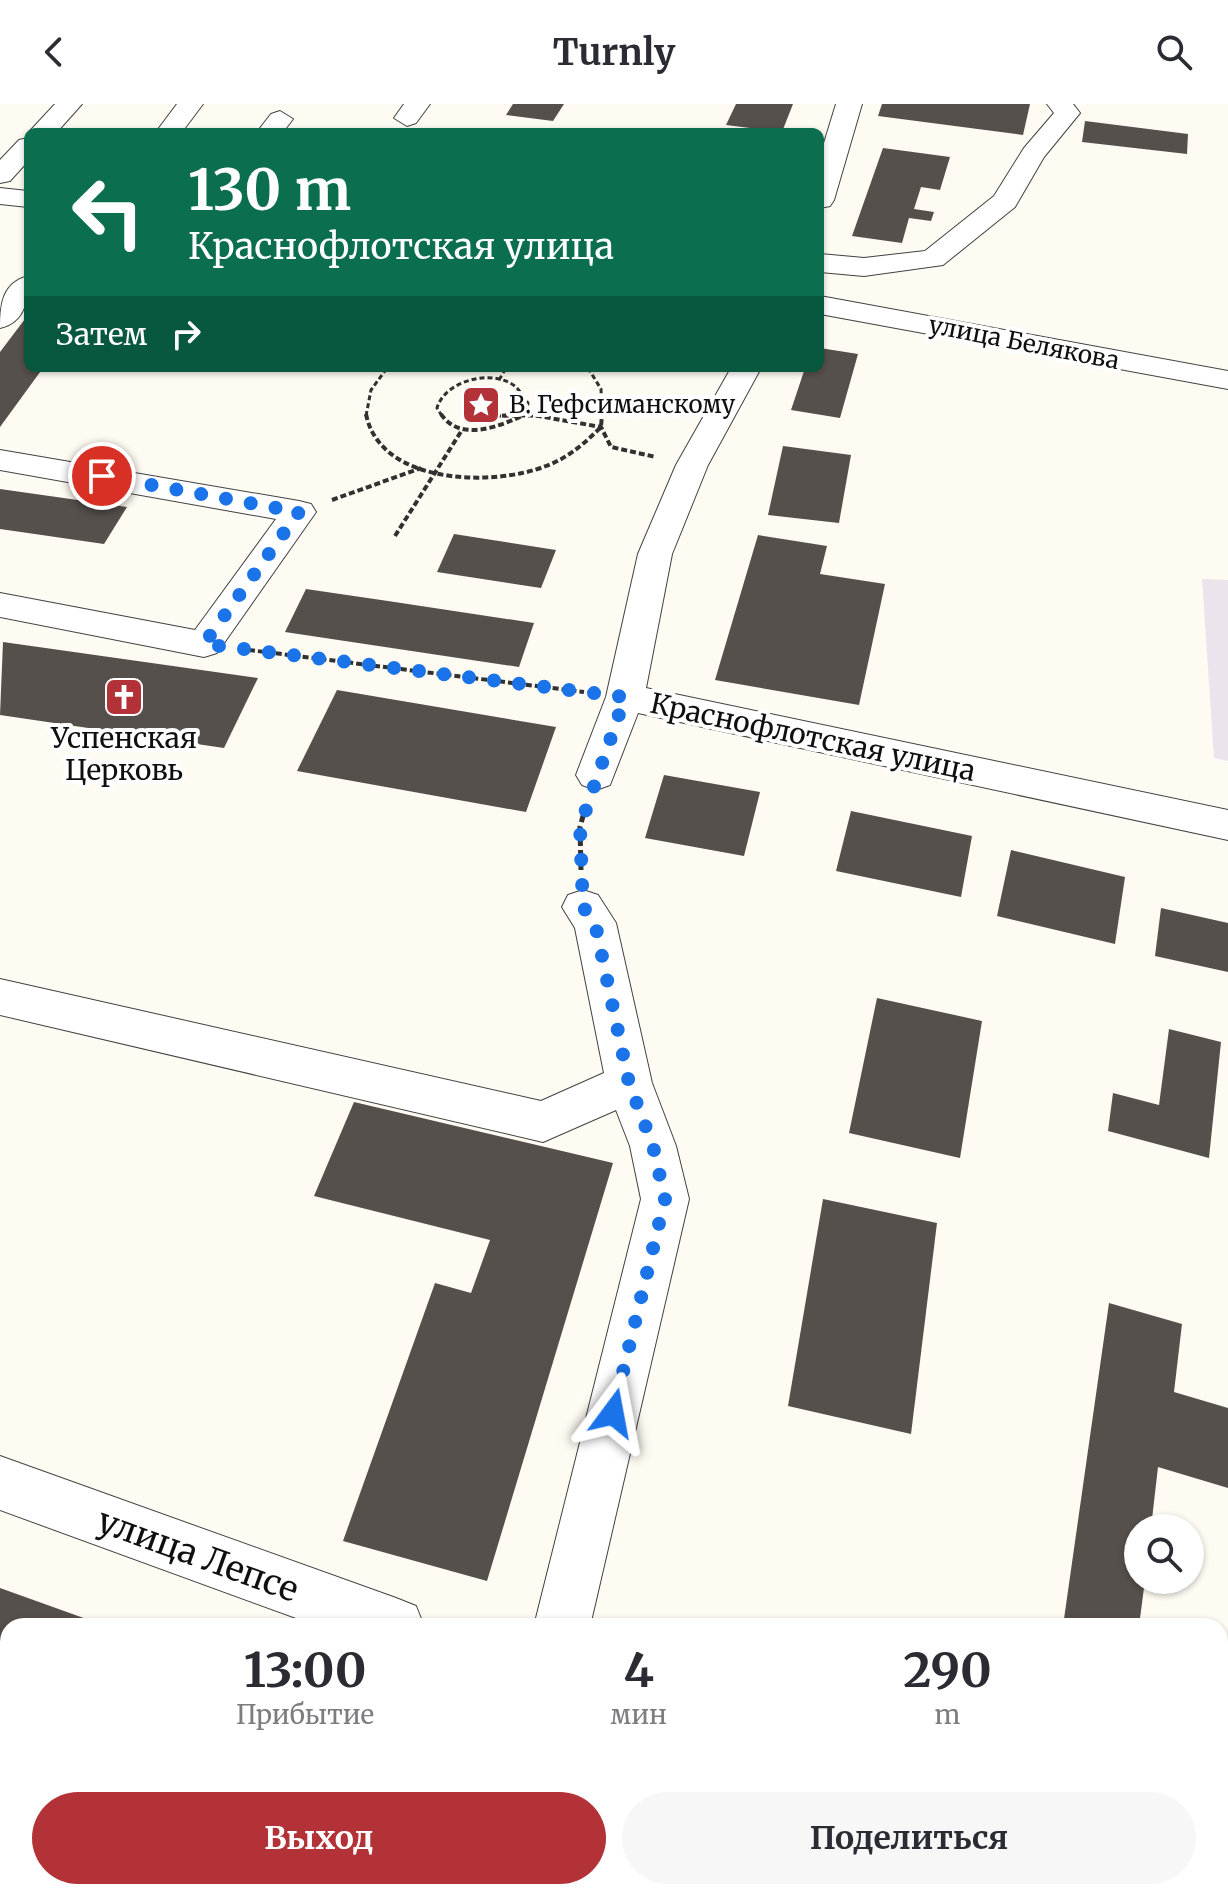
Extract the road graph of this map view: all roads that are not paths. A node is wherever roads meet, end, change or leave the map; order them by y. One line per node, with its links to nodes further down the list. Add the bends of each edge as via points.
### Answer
1 (69, 104): 5 (street)
2 (190, 104): 6 (street)
3 (849, 104): 8 (street)
4 (1060, 104): 10 (street, via 1067,113 1033,154 1005,201 933,259 864,267)
5 (46, 128)
6 (172, 128)
7 (24, 159): 9 (street)
8 (824, 187)
9 (14, 192)
10 (824, 263)
11 (24, 290): 13 (street)
12 (824, 306): 15 (street, улица Белякова)
13 (0, 319)
14 (744, 372): 18 (street, via 692,465 655,554)
15 (1228, 380)
16 (0, 460): 17 (street, via 299,512 204,644)
17 (0, 605)
18 (625, 697): 19 (street); 20 (street, Краснофлотская улица)
19 (596, 775)
20 (1228, 825)
21 (583, 907): 23 (street, via 595,923)
22 (0, 997): 23 (street, via 543,1122)
23 (629, 1083): 26 (street, via 653,1146 665,1199)
24 (0, 1483): 25 (street, улица Лепсе)
25 (374, 1618)
26 (564, 1618)

